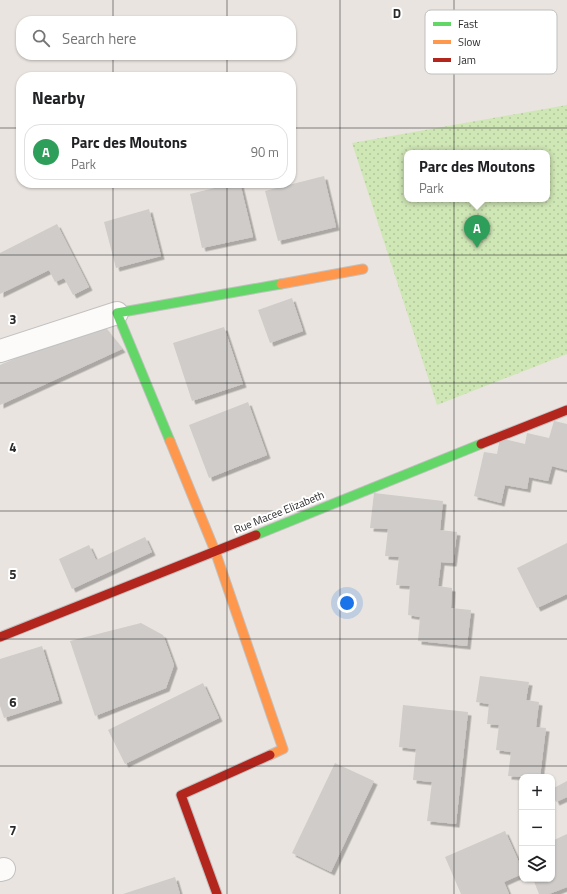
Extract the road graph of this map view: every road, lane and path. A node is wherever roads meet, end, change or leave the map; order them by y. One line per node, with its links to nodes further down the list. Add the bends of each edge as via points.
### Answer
1 (363, 269): 2 (street)
2 (117, 313): 3 (street); 5 (street)
3 (0, 350)
4 (567, 410): 5 (street, Rue Macee Elizabeth)
5 (215, 551): 6 (street, Rue Macee Elizabeth); 7 (street, via 283,749 181,795)
6 (0, 637)
7 (217, 894)

